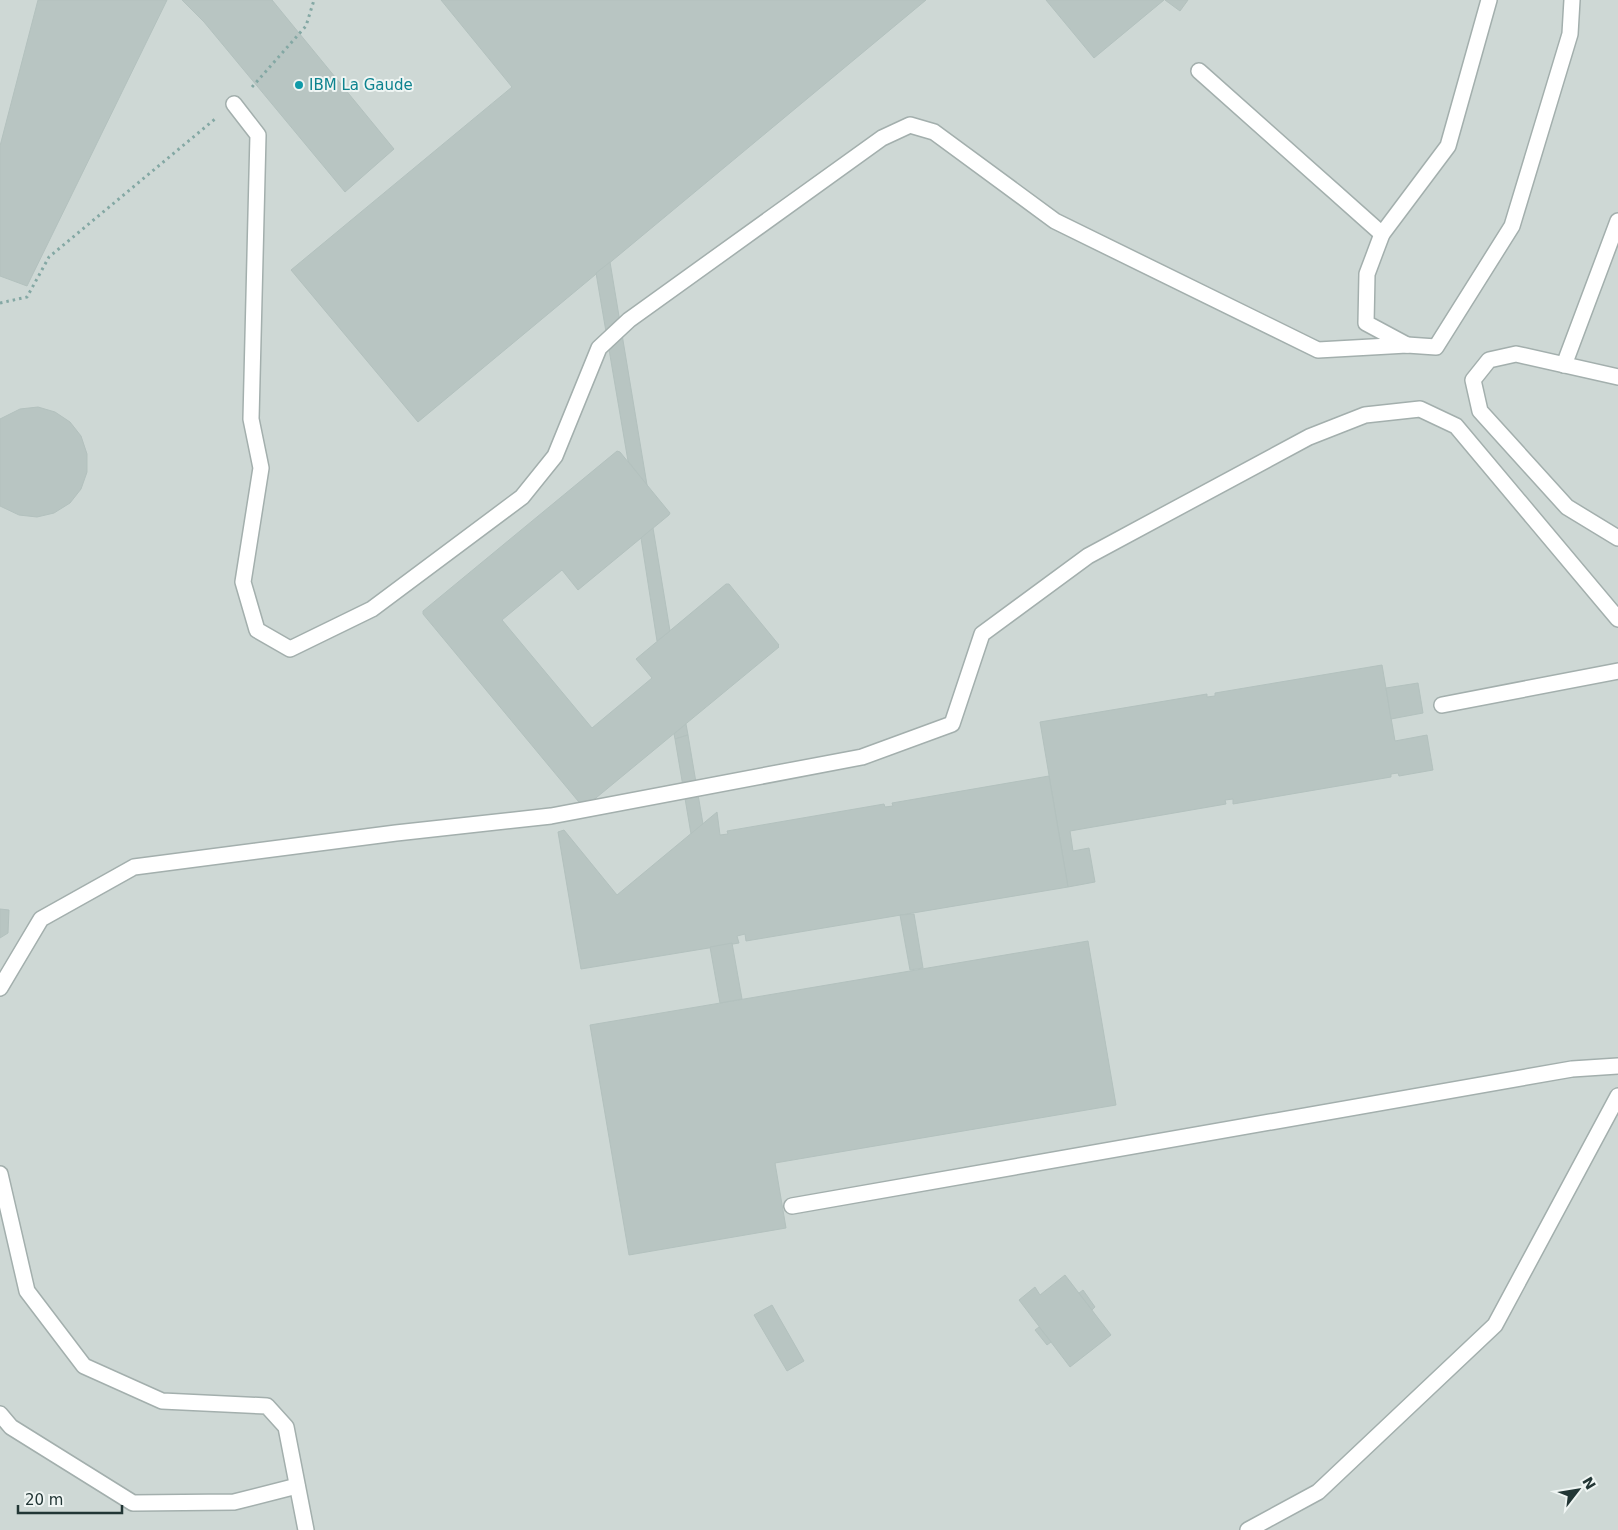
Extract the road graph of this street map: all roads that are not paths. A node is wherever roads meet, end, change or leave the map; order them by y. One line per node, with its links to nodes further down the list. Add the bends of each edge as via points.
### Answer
1 (1489, 0): 6 (lane, via 1448,146)
2 (1572, 0): 7 (lane, via 1570,34 1512,226 1436,347)
3 (1199, 71): 6 (lane)
4 (234, 104): 7 (lane, via 258,135 251,419 261,468 243,582 257,630 290,649 372,609 522,497 555,456 599,348 629,320 882,138 910,125 934,132 1055,221 1318,350)
5 (1618, 220): 8 (lane)
6 (1382, 234): 7 (lane, via 1367,274 1366,323)
7 (1407, 345)
8 (1564, 365): 9 (lane); 10 (lane, via 1516,354 1489,360 1473,380 1480,411 1567,507)
9 (1618, 376)
10 (1618, 538)
11 (1618, 619): 14 (lane, via 1456,426 1420,410 1365,415 1309,437 1088,556 982,634 952,724 862,757 551,816 134,867 41,919)
12 (1618, 672): 13 (lane)
13 (1442, 705)
14 (0, 988)
15 (1618, 1066): 18 (lane, via 1572,1069)
16 (1618, 1096): 22 (lane, via 1495,1325 1318,1492)
17 (0, 1174): 20 (lane, via 27,1291 84,1366 162,1401 267,1406 286,1427)
18 (792, 1206)
19 (0, 1414): 20 (lane, via 10,1427 133,1503 234,1502)
20 (297, 1486): 21 (lane)
21 (306, 1530)
22 (1248, 1530)

